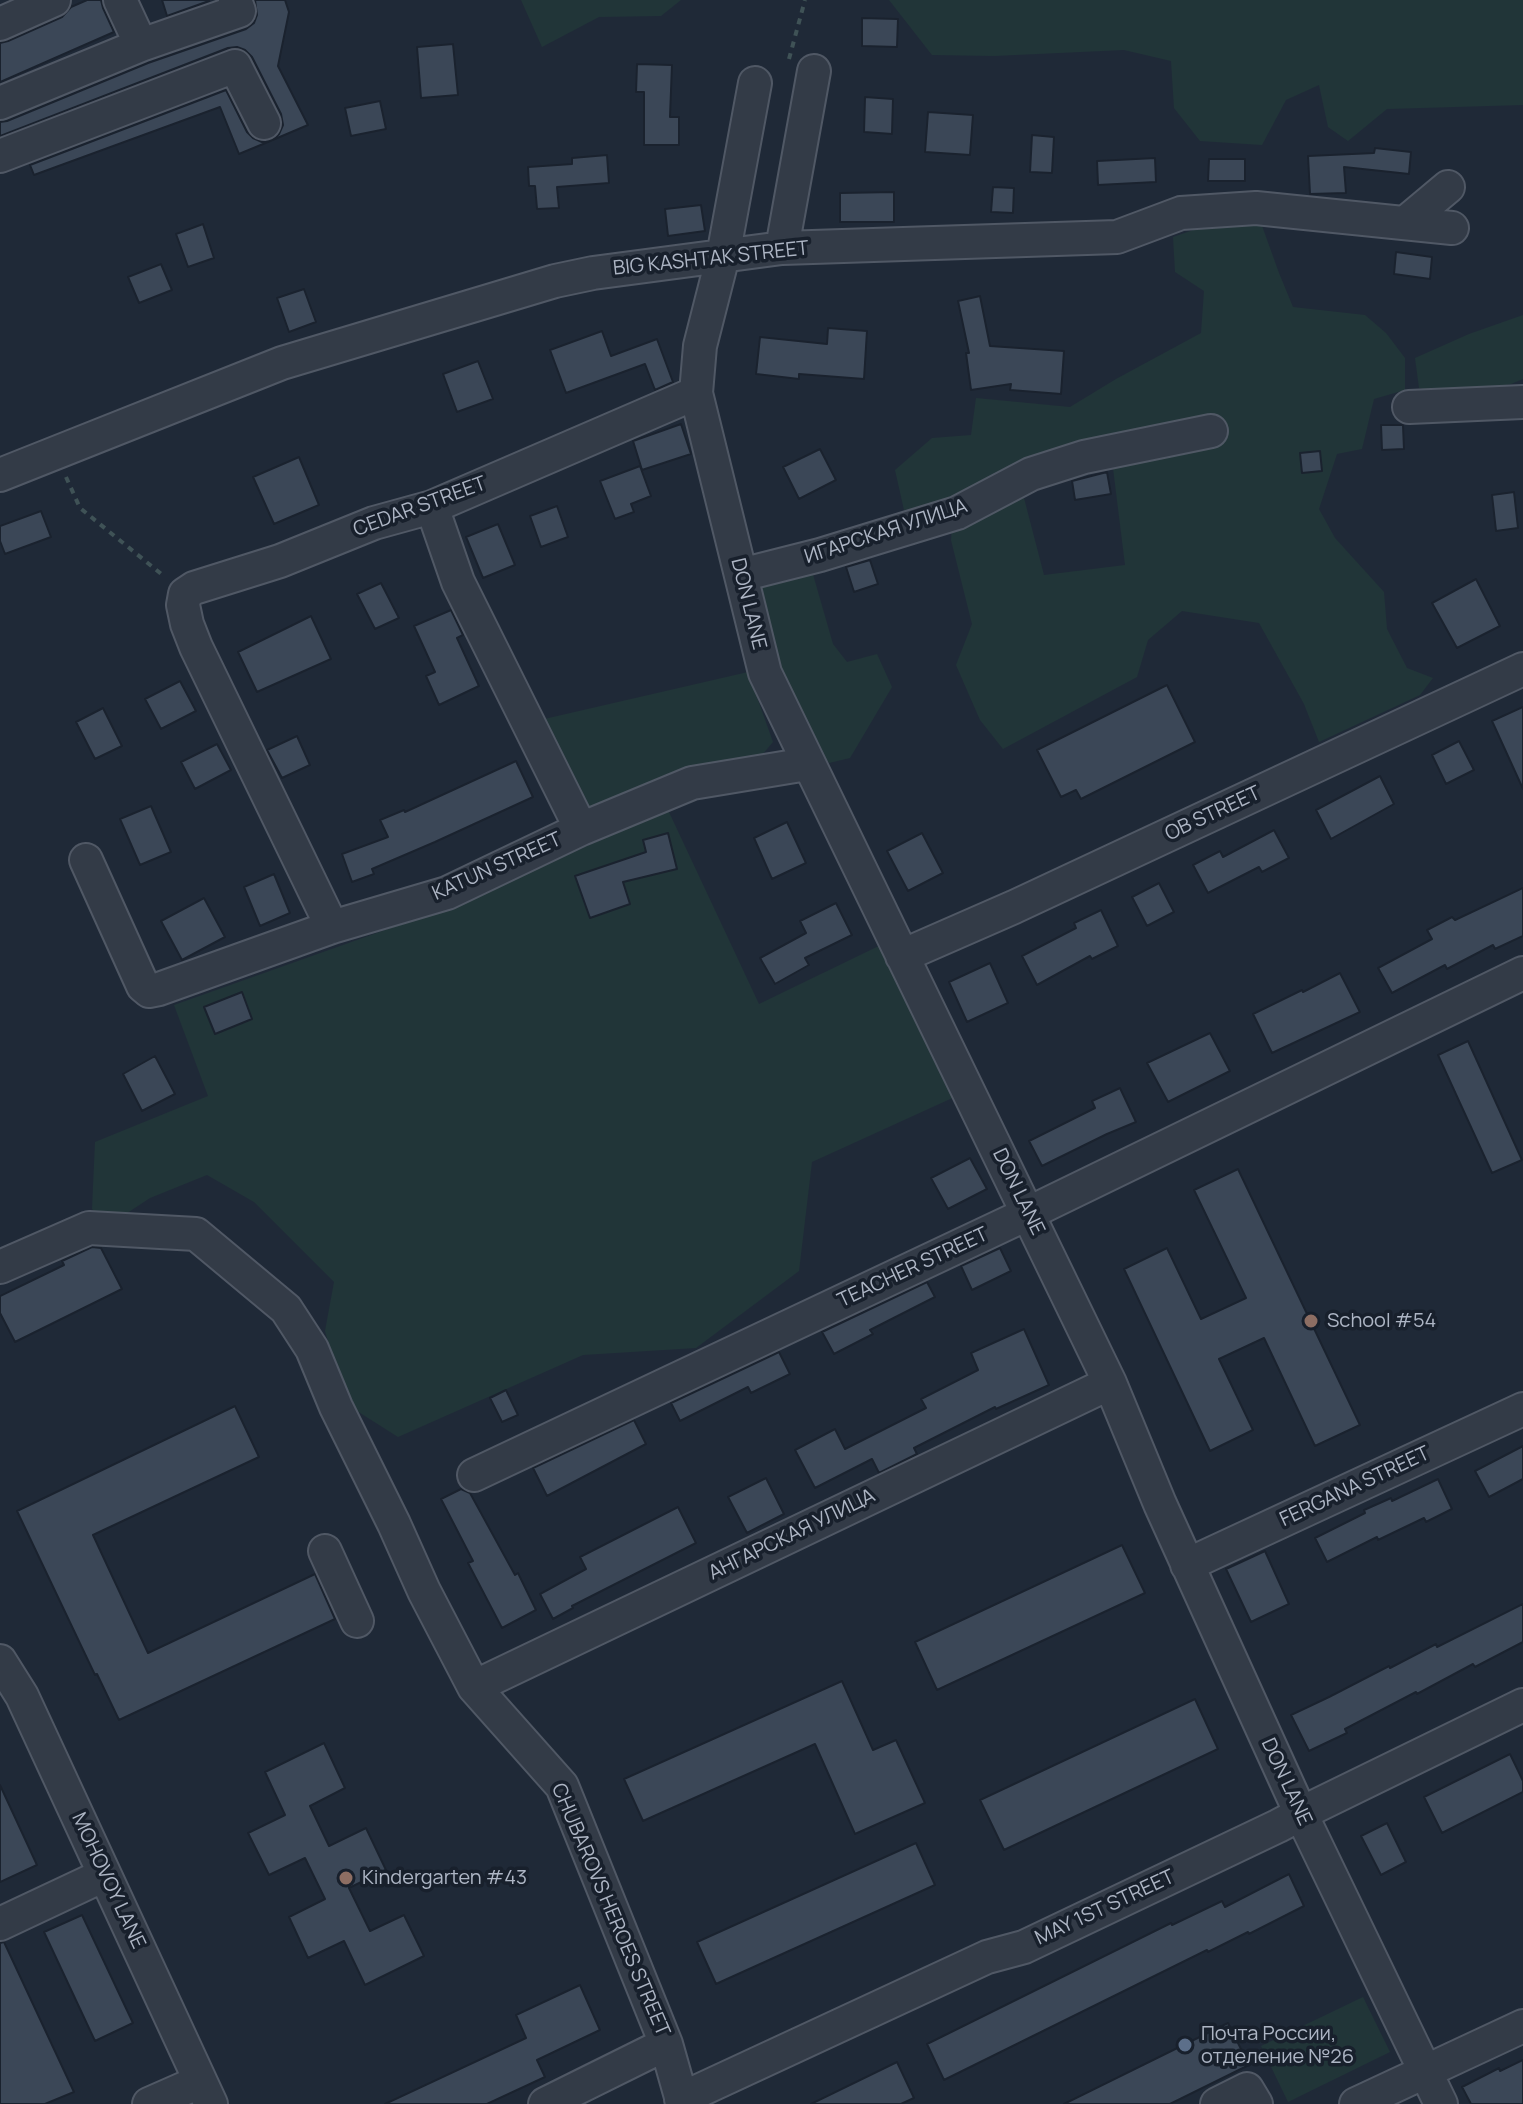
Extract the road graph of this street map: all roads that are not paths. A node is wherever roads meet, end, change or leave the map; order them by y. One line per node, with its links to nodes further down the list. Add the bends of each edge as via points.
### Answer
1 (54, 0): 4 (street)
2 (120, 0): 5 (street)
3 (235, 0): 5 (street, via 239,11)
4 (0, 24)
5 (141, 45): 8 (street)
6 (800, 70): 14 (street)
7 (755, 83): 15 (street, DON LANE)
8 (0, 103)
9 (264, 123): 10 (street, via 235,66)
10 (0, 156)
11 (1448, 187): 12 (street)
12 (1405, 223): 13 (street, BIG KASHTAK STREET); 14 (street, BIG KASHTAK STREET, via 1256,208 1181,213 1117,237)
13 (1452, 228)
14 (782, 248): 15 (street, BIG KASHTAK STREET)
15 (723, 256): 16 (street, DON LANE, via 700,346); 20 (street, BIG KASHTAK STREET, via 555,281 282,363)
16 (696, 393): 21 (street, CEDAR STREET); 22 (street, DON LANE)
17 (1523, 402): 18 (street)
18 (1409, 407)
19 (1211, 431): 22 (street, ИГАРСКАЯ УЛИЦА, via 1084,457 1031,474 957,513)
20 (0, 475)
21 (432, 507): 25 (street, via 458,582); 27 (street, CEDAR STREET, via 374,523 185,594 183,605 196,647)
22 (741, 575): 24 (street, DON LANE, via 765,673)
23 (1523, 669): 28 (street, OB STREET)
24 (807, 764): 25 (street, KATUN STREET, via 692,783); 28 (street, DON LANE)
25 (581, 829): 27 (street, KATUN STREET, via 447,893)
26 (86, 860): 27 (street, KATUN STREET, via 149,991)
27 (332, 927)
28 (902, 956): 30 (street, DON LANE)
29 (1523, 973): 30 (street, TEACHER STREET)
30 (1029, 1213): 32 (street, DON LANE); 34 (street, TEACHER STREET)
31 (0, 1267): 39 (street, CHUBAROVS HEROES STREET, via 89,1228 196,1234 286,1309 312,1349)
32 (1110, 1383): 36 (street, DON LANE); 39 (street, АНГАРСКАЯ УЛИЦА)
33 (1523, 1409): 36 (street, FERGANA STREET)
34 (474, 1475)
35 (325, 1551): 37 (street)
36 (1187, 1565): 42 (street, DON LANE)
37 (357, 1621)
38 (0, 1661): 40 (street, MOHOVOY LANE)
39 (474, 1687): 46 (street, CHUBAROVS HEROES STREET, via 562,1786)
40 (11, 1701): 43 (street, MOHOVOY LANE)
41 (1523, 1705): 42 (street, MAY 1ST STREET)
42 (1301, 1814): 47 (street, DON LANE); 49 (street, MAY 1ST STREET, via 1024,1947 987,1957)
43 (104, 1875): 44 (street); 48 (street, MOHOVOY LANE)
44 (0, 1924)
45 (1523, 2026): 47 (street)
46 (666, 2044): 49 (street, CHUBAROVS HEROES STREET); 51 (street)
47 (1425, 2071): 54 (street); 55 (street, DON LANE)
48 (205, 2093): 50 (street)
49 (682, 2101)
50 (149, 2104)
51 (545, 2104)
52 (1217, 2104): 53 (street, via 1247,2089)
53 (1256, 2104)
54 (1356, 2104)
55 (1441, 2104)

